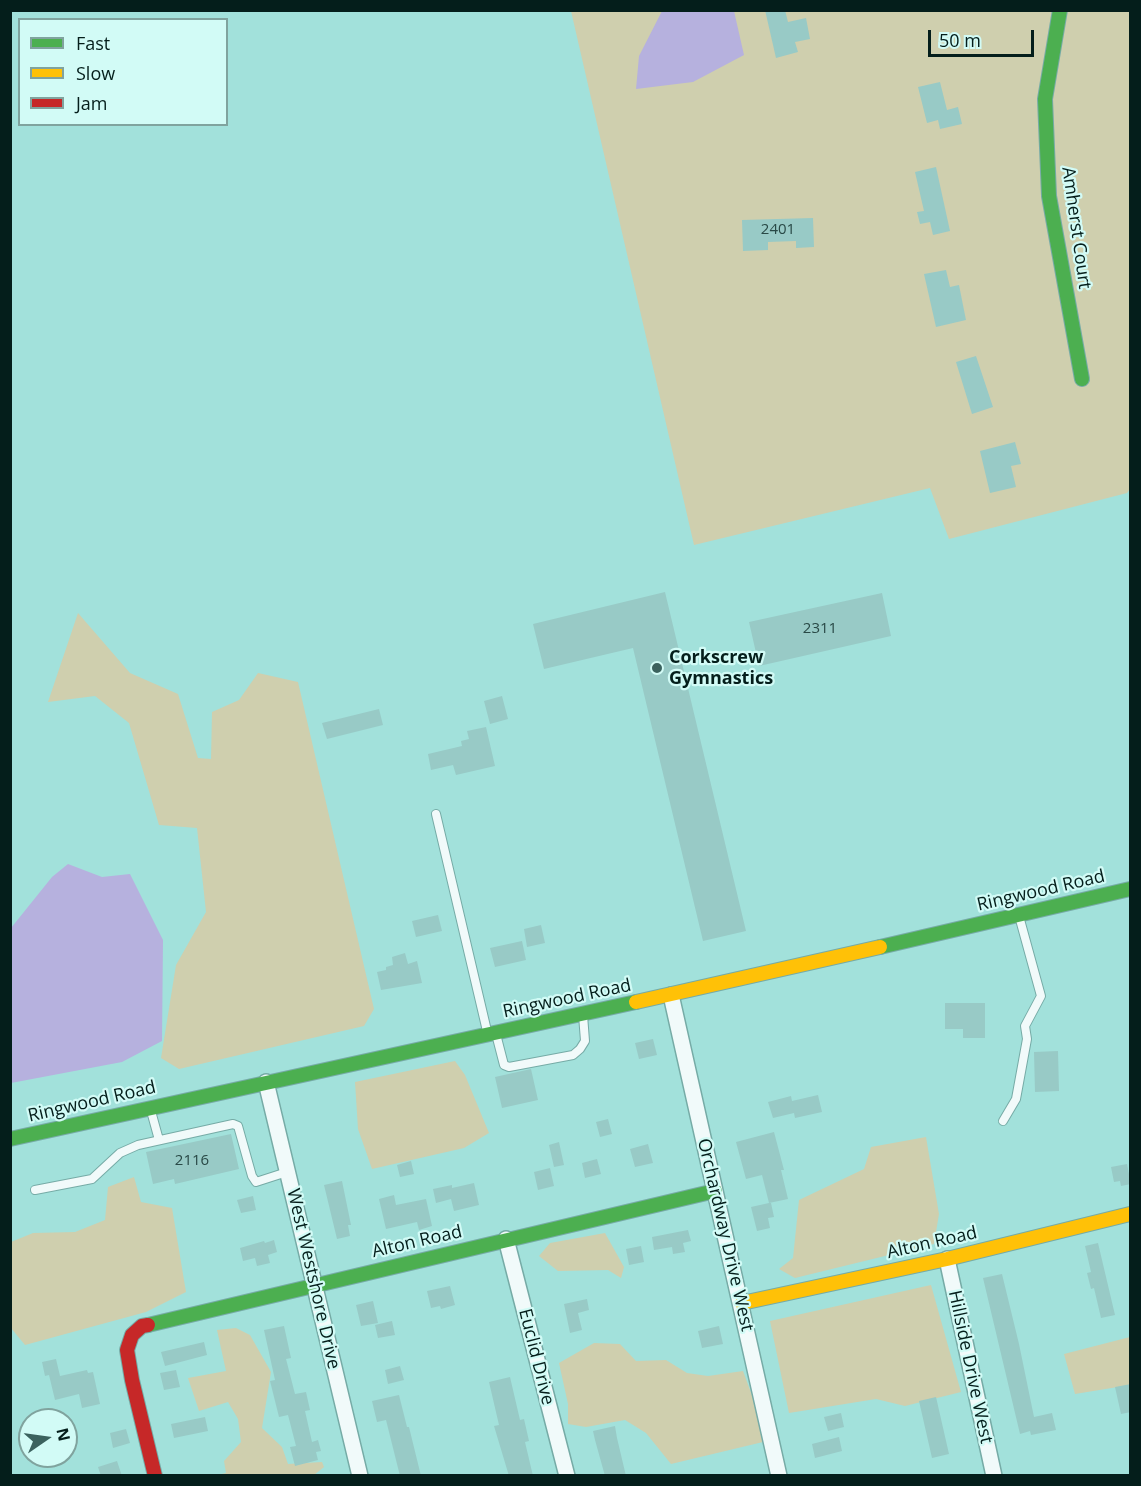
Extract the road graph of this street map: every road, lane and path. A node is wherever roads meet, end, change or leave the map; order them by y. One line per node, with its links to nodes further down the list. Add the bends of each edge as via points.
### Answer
1 (1060, 10): 2 (street, Amherst Court, via 1045,99 1049,195)
2 (1082, 379)
3 (436, 814): 8 (lane)
4 (1131, 889): 5 (street, Ringwood Road)
5 (1019, 915): 6 (street, Ringwood Road); 11 (lane, via 1041,996 1025,1026 1027,1039 1016,1099)
6 (671, 995): 7 (street, Ringwood Road); 16 (street, Orchardway Drive West)
7 (583, 1014): 8 (street, Ringwood Road); 8 (lane, via 585,1041 573,1055 509,1067 504,1065)
8 (492, 1033): 9 (street, Ringwood Road)
9 (266, 1082): 10 (street, Ringwood Road); 14 (street, West Westshore Drive)
10 (150, 1107): 12 (street, Ringwood Road); 13 (lane)
11 (1003, 1121)
12 (10, 1138)
13 (159, 1140): 14 (lane, via 233,1124 238,1126 256,1182); 15 (lane, via 120,1153 92,1179)
14 (287, 1172): 20 (street, West Westshore Drive)
15 (35, 1190)
16 (715, 1191): 18 (street, Alton Road); 21 (street, Orchardway Drive West)
17 (1131, 1214): 19 (street, Alton Road)
18 (506, 1239): 20 (street, Alton Road); 24 (street, Euclid Drive)
19 (947, 1258): 21 (street, Alton Road); 26 (street, Hillside Drive West)
20 (313, 1285): 22 (street, Alton Road, via 142,1326 132,1335 127,1350); 23 (street, West Westshore Drive)
21 (742, 1303): 25 (street, Orchardway Drive West)
22 (155, 1476)
23 (360, 1476)
24 (567, 1476)
25 (779, 1476)
26 (994, 1476)

